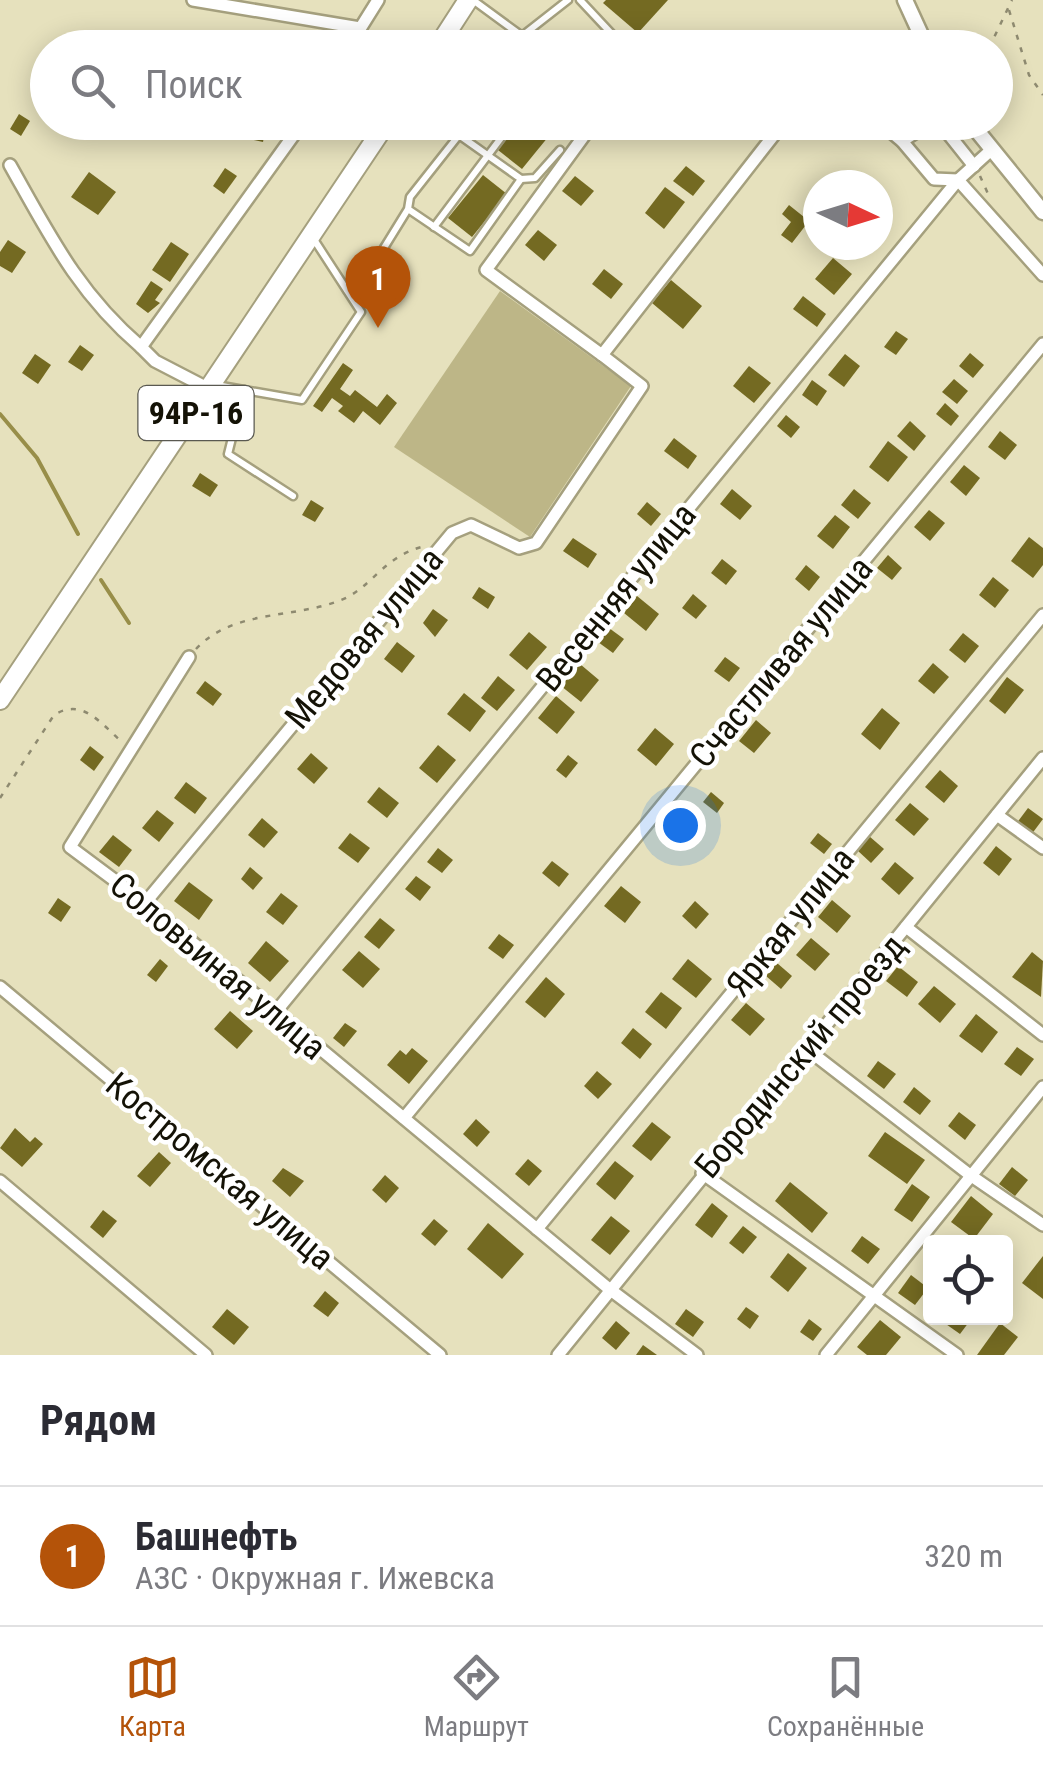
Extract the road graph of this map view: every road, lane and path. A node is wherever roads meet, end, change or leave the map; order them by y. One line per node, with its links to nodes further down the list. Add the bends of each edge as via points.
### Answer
1 (192, 0): 9 (street)
2 (378, 0): 9 (street)
3 (471, 0): 10 (main road); 11 (lane)
4 (568, 0): 12 (lane)
5 (580, 0): 13 (lane)
6 (905, 0): 14 (street)
7 (1012, 0): 8 (path)
8 (1009, 10): 15 (path); 16 (path, via 1029,75)
9 (360, 28)
10 (450, 30)
11 (514, 30)
12 (530, 30)
13 (608, 30)
14 (919, 30)
15 (999, 30)
16 (1043, 96)
17 (290, 140): 41 (street)
18 (375, 140): 37 (main road, 94Р-16)
19 (455, 140): 34 (lane, via 410,197)
20 (466, 140): 29 (lane)
21 (500, 140): 29 (lane)
22 (581, 140): 42 (street, via 486,270)
23 (770, 140): 42 (street)
24 (952, 140): 31 (street)
25 (982, 140): 28 (street)
26 (902, 141): 33 (street, via 934,179)
27 (560, 150): 32 (lane, via 536,178)
28 (990, 151): 31 (street, Весенняя улица); 35 (street)
29 (489, 156): 32 (lane); 36 (lane)
30 (10, 165): 41 (street, via 71,275)
31 (974, 166): 33 (street, Весенняя улица)
32 (521, 180): 36 (lane, via 470,252)
33 (958, 180): 38 (street); 58 (street, Весенняя улица)
34 (408, 210): 36 (lane); 39 (lane)
35 (1043, 212)
36 (434, 227)
37 (312, 236): 39 (lane); 43 (main road, 94Р-16)
38 (1043, 275)
39 (348, 290): 44 (lane, via 362,312 302,400)
40 (1043, 344): 62 (street, Счастливая улица)
41 (141, 347): 43 (street)
42 (602, 355): 46 (street, Медовая улица, via 642,386 536,543 519,548 471,525)
43 (213, 387): 44 (lane); 49 (main road, 94Р-16)
44 (244, 390): 45 (lane, via 228,454)
45 (293, 496)
46 (443, 542): 48 (path, via 408,550 344,600 227,625); 55 (street, Медовая улица)
47 (1043, 615): 67 (street, Яркая улица)
48 (189, 657): 50 (street, Соловьиная улица)
49 (0, 700)
50 (131, 749): 52 (path, via 83,708 67,706 54,715); 55 (street, Соловьиная улица, via 70,846)
51 (1043, 758): 53 (street, Бородинский проезд)
52 (0, 798)
53 (997, 816): 54 (street); 56 (street, Бородинский проезд)
54 (1043, 848)
55 (145, 903): 58 (street, Соловьиная улица)
56 (906, 928): 59 (street); 60 (street, Бородинский проезд)
57 (0, 987): 71 (street, Костромская улица)
58 (274, 1014): 62 (street, Соловьиная улица)
59 (1043, 1035)
60 (807, 1049): 63 (street, Бородинский проезд); 64 (street)
61 (1043, 1087): 64 (street)
62 (404, 1118): 67 (street, Соловьиная улица)
63 (702, 1174): 68 (street, Бородинский проезд); 69 (street)
64 (970, 1175): 66 (street); 69 (street)
65 (0, 1181): 70 (street)
66 (1043, 1225)
67 (537, 1229): 68 (street, Соловьиная улица)
68 (608, 1288): 72 (street, Бородинский проезд); 73 (street, Соловьиная улица)
69 (873, 1297): 74 (street); 75 (street)
70 (206, 1355)
71 (440, 1355)
72 (558, 1355)
73 (697, 1355)
74 (826, 1355)
75 (958, 1355)

